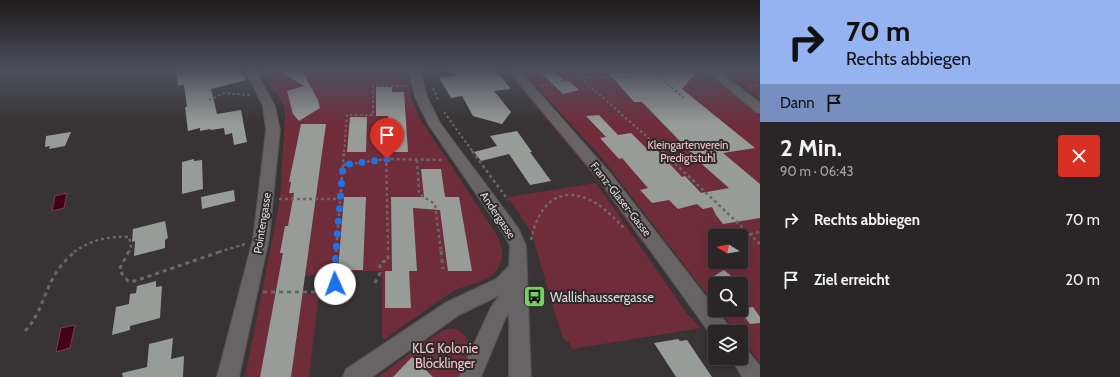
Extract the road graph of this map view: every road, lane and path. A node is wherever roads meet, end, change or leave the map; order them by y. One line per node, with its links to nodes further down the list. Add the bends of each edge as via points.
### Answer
1 (261, 89): 9 (street, Pointengasse)
2 (373, 89): 17 (path, via 373,115 347,115)
3 (419, 89): 28 (street, Andergasse, via 434,124 512,233 518,246)
4 (434, 89): 20 (path, via 451,123)
5 (529, 89): 33 (street, Franz-Glaser-Gasse, via 606,178)
6 (593, 89): 23 (path, via 668,155)
7 (673, 89): 10 (path)
8 (734, 89): 12 (street)
9 (263, 93): 11 (path, via 254,96 224,93); 24 (street, Pointengasse, via 272,110 273,130)
10 (684, 98)
11 (209, 100)
12 (760, 109)
13 (385, 118): 14 (path)
14 (387, 159): 15 (path); 17 (path); 29 (path, via 388,261 380,262 380,273)
15 (417, 160): 16 (path); 27 (path, via 419,194 435,204)
16 (444, 160)
17 (343, 165): 19 (path)
18 (280, 199): 19 (path)
19 (340, 199): 30 (path)
20 (508, 201)
21 (629, 232): 25 (path, via 601,206 588,199 568,195 553,199 540,211 530,245)
22 (760, 232): 23 (path)
23 (749, 234): 26 (path)
24 (261, 238): 34 (path, via 136,281 128,281 119,270 129,254 132,243 129,236 117,235 86,244 71,254 60,266 41,310); 36 (street, Pointengasse)
25 (528, 239)
26 (760, 244)
27 (443, 269)
28 (518, 269): 37 (street, via 502,285 452,309); 38 (street, via 514,291 498,313); 39 (street, Andergasse)
29 (375, 283)
30 (335, 284)
31 (262, 292): 32 (path)
32 (335, 292)
33 (716, 325)
34 (25, 331)
35 (746, 365): 40 (street)
36 (228, 377)
37 (354, 377)
38 (470, 377)
39 (520, 377)
40 (755, 377)

